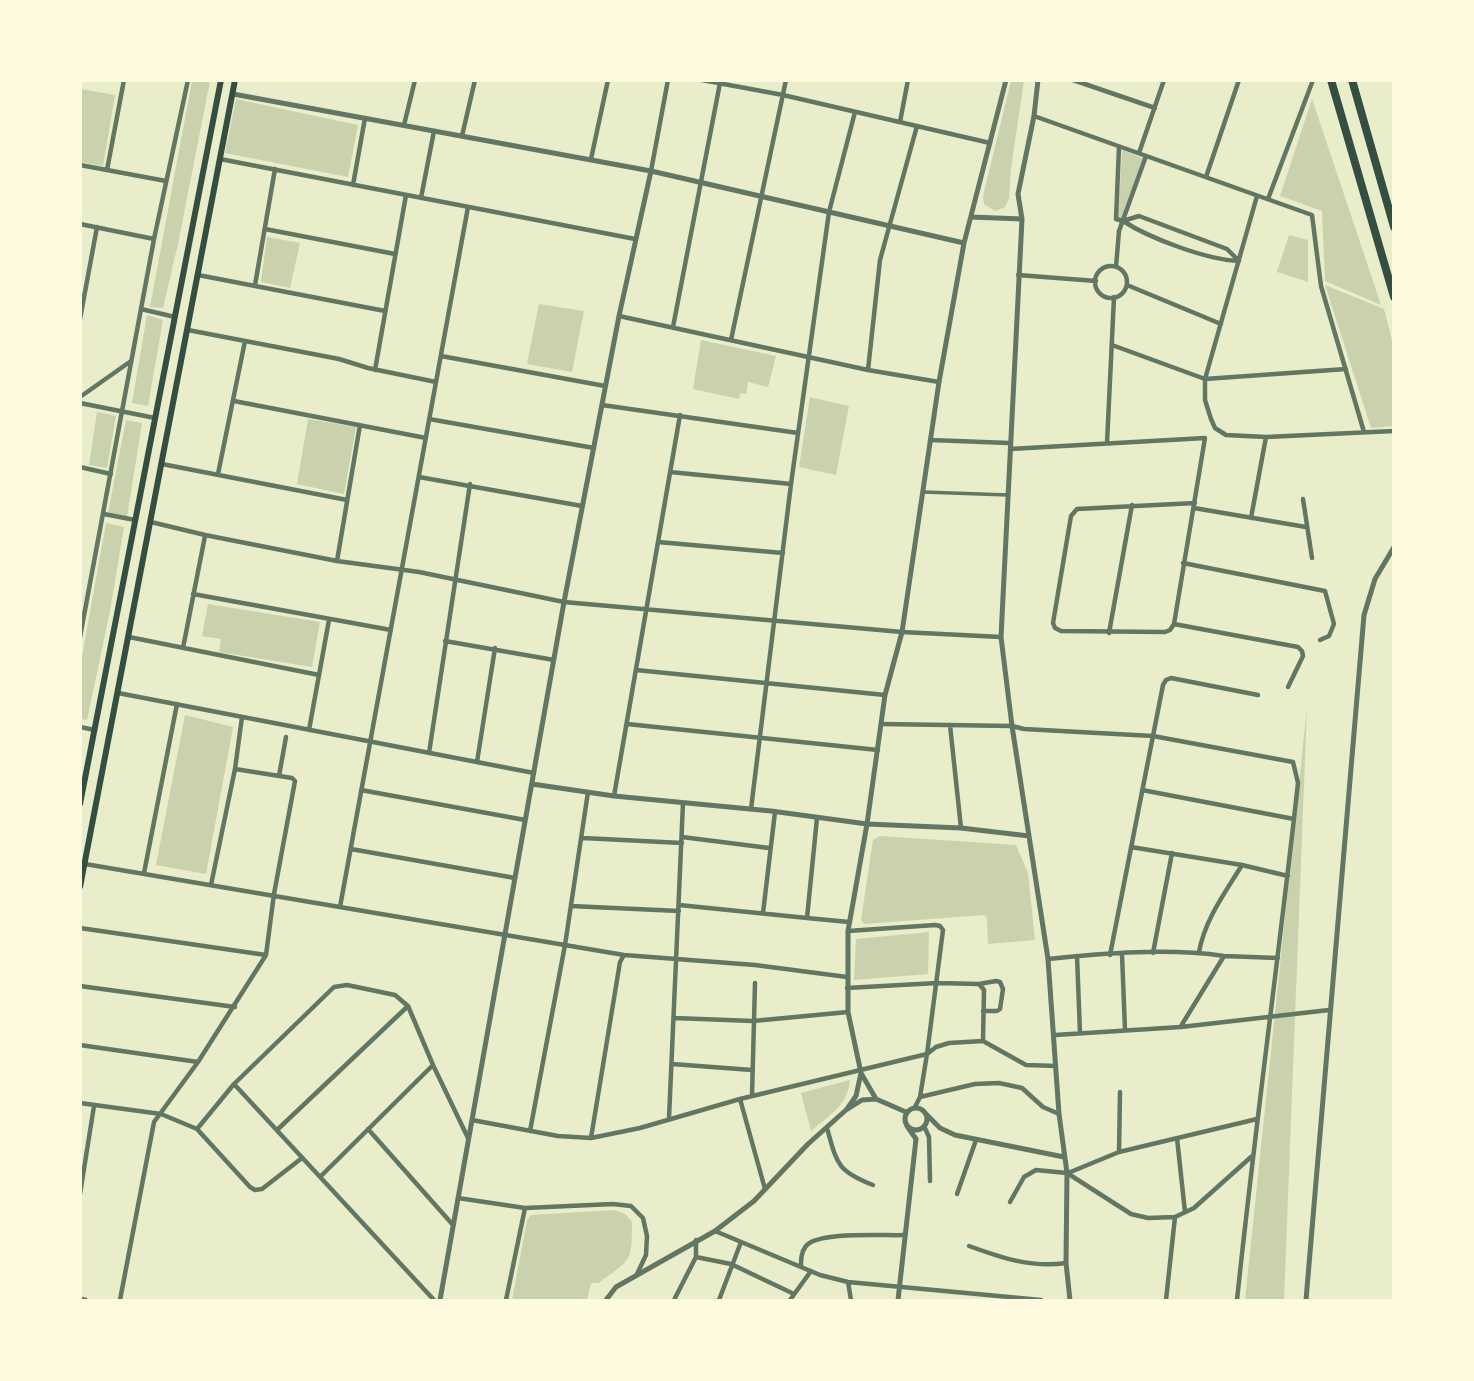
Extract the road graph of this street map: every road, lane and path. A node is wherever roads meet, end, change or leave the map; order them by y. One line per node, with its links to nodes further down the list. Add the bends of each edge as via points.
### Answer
1 (124, 80): 42 (street)
2 (188, 80): 45 (street)
3 (221, 80): 53 (main road)
4 (235, 80): 21 (main road)
5 (415, 80): 30 (street)
6 (475, 80): 33 (street)
7 (608, 80): 39 (street)
8 (668, 80): 43 (street)
9 (702, 80): 20 (street)
10 (786, 80): 22 (street)
11 (908, 80): 29 (street)
12 (1006, 80): 34 (street)
13 (1038, 80): 27 (street)
14 (1073, 80): 25 (street)
15 (1164, 80): 25 (street)
16 (1239, 80): 44 (street)
17 (1313, 80): 52 (street)
18 (1331, 80): 24 (highway)
19 (1352, 80): 23 (highway)
20 (720, 83): 22 (street); 46 (street)
21 (233, 94): 28 (street); 38 (main road)
22 (783, 95): 26 (street); 50 (street)
23 (1356, 97): 24 (highway); 63 (highway)
24 (1338, 102): 78 (highway)
25 (1155, 108): 36 (street)
26 (855, 112): 29 (street); 56 (street)
27 (1034, 116): 35 (street); 58 (street, via 1018,194)
28 (365, 118): 30 (street); 47 (street)
29 (901, 122): 31 (street)
30 (404, 125): 32 (street)
31 (917, 126): 34 (street); 61 (street)
32 (434, 131): 33 (street); 51 (street)
33 (462, 136): 39 (street)
34 (991, 143): 57 (street)
35 (1119, 147): 36 (street); 59 (street, via 1116,219)
36 (1139, 153): 37 (street)
37 (1146, 156): 44 (street); 59 (street)
38 (220, 159): 41 (street); 55 (main road)
39 (592, 159): 43 (street)
40 (80, 166): 42 (street)
41 (275, 169): 47 (street); 64 (street)
42 (107, 170): 45 (street)
43 (651, 171): 46 (street); 66 (street)
44 (1206, 177): 49 (street)
45 (166, 181): 65 (street)
46 (702, 183): 50 (street); 85 (street)
47 (353, 185): 48 (street)
48 (406, 195): 51 (street); 68 (street)
49 (1257, 195): 52 (street); 69 (street)
50 (761, 196): 56 (street); 87 (street)
51 (421, 198): 54 (street)
52 (1268, 199): 93 (street, via 1312,215 1321,286)
53 (196, 205): 55 (main road); 82 (main road)
54 (468, 207): 66 (street); 90 (street)
55 (211, 208): 71 (main road)
56 (829, 212): 61 (street); 91 (street)
57 (971, 216): 58 (street); 67 (street)
58 (1022, 219): 72 (street)
59 (1123, 220): 69 (street, via 1136,230 1220,260); 69 (street, via 1139,216 1227,249); 70 (street)
60 (80, 224): 62 (street)
61 (888, 226): 67 (street); 95 (street)
62 (97, 227): 65 (street); 76 (street)
63 (1394, 227)
64 (265, 229): 68 (street); 74 (street)
65 (154, 239): 79 (street)
66 (635, 239): 81 (street)
67 (964, 243): 98 (street)
68 (395, 254): 80 (street)
69 (1239, 261): 84 (street)
70 (1116, 267): 73 (street, via 1102,269); 75 (street, via 1124,272)
71 (198, 275): 74 (street); 86 (main road)
72 (1018, 275): 73 (street); 116 (street)
73 (1096, 281): 77 (street, via 1101,293)
74 (255, 285): 80 (street)
75 (1127, 285): 77 (street); 84 (street)
76 (84, 286): 83 (street)
77 (1114, 297): 89 (street)
78 (1394, 297)
79 (141, 309): 82 (street); 92 (street)
80 (385, 311): 94 (street)
81 (619, 316): 85 (street); 99 (street)
82 (175, 317): 106 (main road)
83 (80, 319)
84 (1221, 324): 96 (street)
85 (673, 327): 87 (street)
86 (188, 330): 88 (street); 118 (main road)
87 (731, 340): 91 (street)
88 (246, 341): 94 (street); 101 (street)
89 (1112, 345): 96 (street); 115 (street)
90 (441, 356): 97 (street); 99 (street)
91 (809, 358): 95 (street); 111 (street)
92 (132, 361): 100 (street); 104 (street)
93 (1346, 369): 96 (street); 110 (street)
94 (375, 370): 97 (street)
95 (868, 370): 98 (street)
96 (1205, 379): 112 (street, via 1205,400 1220,433)
97 (436, 382): 107 (street)
98 (939, 382): 114 (street)
99 (605, 386): 103 (street)
100 (80, 397)
101 (234, 401): 108 (street); 122 (street)
102 (80, 403): 104 (street)
103 (602, 405): 105 (street); 117 (street)
104 (123, 411): 106 (street); 121 (street)
105 (680, 415): 111 (street); 120 (street)
106 (155, 418): 135 (main road)
107 (429, 419): 113 (street); 117 (street)
108 (360, 425): 113 (street); 129 (street)
109 (1394, 431): 110 (street)
110 (1364, 432): 112 (street)
111 (798, 433): 125 (street)
112 (1266, 437): 134 (street)
113 (426, 438): 123 (street)
114 (929, 440): 116 (street); 126 (street)
115 (1107, 443): 116 (street); 132 (street, via 1205,438)
116 (1009, 446): 127 (street)
117 (593, 448): 131 (street)
118 (162, 464): 122 (street); 136 (main road)
119 (80, 467): 121 (street)
120 (670, 472): 125 (street); 139 (street)
121 (111, 474): 133 (street)
122 (218, 474): 129 (street)
123 (419, 477): 124 (street); 145 (street)
124 (470, 484): 131 (street); 146 (street)
125 (791, 484): 141 (street)
126 (921, 492): 127 (street); 156 (street)
127 (1008, 495): 159 (street)
128 (1303, 499): 137 (street)
129 (347, 500): 143 (street)
130 (1132, 505): 132 (street); 157 (street); 157 (street, via 1077,509 1070,516 1053,623 1061,631)
131 (582, 506): 150 (street)
132 (1195, 506): 134 (street); 144 (street)
133 (104, 514): 135 (street); 160 (street)
134 (1251, 518): 137 (street)
135 (135, 520): 147 (main road)
136 (151, 522): 138 (street); 148 (main road)
137 (1306, 527): 142 (street)
138 (205, 535): 143 (street); 149 (street)
139 (658, 542): 141 (street); 151 (street)
140 (1393, 548): 252 (street, via 1375,579 1364,615)
141 (783, 553): 153 (street)
142 (1312, 558)
143 (337, 561): 145 (street)
144 (1184, 563): 154 (street); 161 (street, via 1325,591 1334,624 1329,636)
145 (402, 570): 146 (street); 155 (street)
146 (455, 579): 150 (street); 162 (street)
147 (123, 581): 148 (main road); 180 (main road)
148 (139, 584): 158 (main road)
149 (193, 594): 152 (street); 163 (street)
150 (564, 602): 151 (street); 165 (street)
151 (646, 611): 153 (street); 166 (street)
152 (329, 620): 155 (street); 167 (street)
153 (775, 621): 156 (street); 168 (street)
154 (1174, 624): 157 (street, via 1165,632); 169 (street, via 1298,647 1303,656)
155 (391, 630): 185 (street)
156 (902, 632): 159 (street); 171 (street)
157 (1109, 633)
158 (129, 637): 163 (street); 170 (main road)
159 (1001, 637): 178 (street)
160 (80, 638)
161 (1320, 640)
162 (445, 641): 164 (street); 187 (street)
163 (183, 648): 167 (street)
164 (495, 648): 165 (street); 188 (street)
165 (554, 660): 190 (street)
166 (636, 670): 168 (street); 175 (street)
167 (320, 675): 181 (street)
168 (767, 683): 171 (street); 184 (street)
169 (1288, 687)
170 (118, 693): 173 (street); 214 (main road)
171 (885, 695): 176 (street)
172 (1258, 695): 182 (street, via 1171,678 1163,685)
173 (177, 704): 174 (street); 216 (street)
174 (242, 717): 181 (street); 189 (street)
175 (627, 724): 184 (street); 197 (street)
176 (881, 724): 177 (street); 186 (street)
177 (950, 725): 178 (street); 206 (street)
178 (1012, 726): 182 (street); 207 (street)
179 (80, 727): 180 (street)
180 (95, 730): 196 (main road)
181 (309, 730): 185 (street)
182 (1153, 736): 194 (street); 204 (street, via 1293,762 1298,783)
183 (286, 737): 191 (street)
184 (760, 739): 186 (street); 200 (street)
185 (370, 742): 187 (street); 193 (street)
186 (878, 750): 205 (street)
187 (429, 753): 188 (street)
188 (477, 762): 190 (street)
189 (235, 769): 191 (street); 219 (street)
190 (534, 773): 192 (street)
191 (279, 776): 221 (street, via 295,781)
192 (532, 784): 195 (street); 203 (street)
193 (361, 790): 203 (street); 212 (street)
194 (1142, 790): 204 (street); 210 (street)
195 (588, 792): 197 (street); 208 (street)
196 (81, 794): 199 (main road)
197 (614, 796): 198 (street)
198 (684, 802): 200 (street); 209 (street)
199 (80, 804)
200 (751, 809): 201 (street)
201 (775, 812): 202 (street); 211 (street)
202 (817, 818): 205 (street); 227 (street)
203 (525, 820): 218 (street)
204 (1294, 820): 217 (street)
205 (867, 824): 206 (street); 228 (street)
206 (961, 828): 207 (street)
207 (1029, 836): 242 (street)
208 (583, 838): 209 (street); 223 (street)
209 (682, 840): 211 (street); 222 (street)
210 (1131, 847): 213 (street); 238 (street)
211 (769, 848): 226 (street)
212 (351, 849): 218 (street); 224 (street)
213 (1172, 853): 215 (street); 234 (street)
214 (85, 864): 216 (street); 220 (main road)
215 (1242, 865): 217 (street); 233 (street, via 1202,934)
216 (144, 873): 219 (street)
217 (1288, 876): 241 (street)
218 (515, 878): 231 (street)
219 (212, 885): 221 (street)
220 (81, 886)
221 (274, 894): 224 (street); 236 (street)
222 (679, 905): 225 (street); 226 (street)
223 (571, 906): 225 (street); 232 (street)
224 (340, 907): 231 (street)
225 (678, 911): 243 (street)
226 (763, 913): 227 (street)
227 (807, 918): 228 (street)
228 (849, 922): 230 (street)
229 (80, 928): 236 (street)
230 (848, 931): 244 (street); 246 (street, via 940,926)
231 (505, 936): 232 (street); 287 (street)
232 (565, 945): 237 (street); 294 (street)
233 (1199, 952): 234 (street); 240 (street)
234 (1153, 953): 235 (street)
235 (1122, 954): 238 (street); 259 (street)
236 (267, 955): 251 (street)
237 (624, 955): 243 (street); 295 (street)
238 (1110, 955): 239 (street)
239 (1077, 956): 242 (street); 260 (street)
240 (1224, 956): 241 (street); 258 (street)
241 (1278, 958): 255 (street)
242 (1048, 959): 261 (street)
243 (676, 960): 244 (street); 256 (street)
244 (847, 977): 249 (street)
245 (755, 983): 257 (street)
246 (937, 983): 247 (street); 249 (street); 264 (street)
247 (979, 984): 253 (street, via 984,990); 253 (street, via 996,981 1003,989 1000,1009)
248 (80, 986): 251 (street)
249 (847, 988): 254 (street)
250 (408, 1006): 267 (street); 271 (street, via 396,995 347,985 334,987); 293 (street)
251 (235, 1007): 265 (street)
252 (1329, 1010): 255 (street); 346 (street)
253 (983, 1011): 262 (street)
254 (848, 1012): 257 (street); 270 (street)
255 (1271, 1015): 258 (street); 286 (street)
256 (674, 1018): 257 (street); 266 (street)
257 (753, 1021): 269 (street)
258 (1181, 1027): 259 (street)
259 (1125, 1030): 260 (street)
260 (1080, 1033): 261 (street)
261 (1055, 1035): 268 (street)
262 (983, 1041): 264 (street, via 936,1046); 268 (street, via 1026,1065)
263 (80, 1045): 265 (street)
264 (927, 1054): 270 (street); 274 (street)
265 (198, 1062): 282 (street)
266 (672, 1063): 269 (street); 285 (street)
267 (433, 1065): 292 (street); 297 (street)
268 (1056, 1066): 284 (street)
269 (752, 1070): 273 (street)
270 (861, 1071): 273 (street); 276 (street); 280 (street, via 856,1096)
271 (234, 1084): 291 (street); 293 (street)
272 (1120, 1092): 299 (street)
273 (752, 1096): 275 (street)
274 (920, 1097): 279 (street); 284 (street, via 999,1083 1022,1088)
275 (740, 1098): 285 (street); 307 (street)
276 (876, 1099): 280 (street, via 863,1100); 281 (street)
277 (80, 1104): 278 (street)
278 (94, 1105): 282 (street); 308 (street)
279 (915, 1107): 281 (street); 283 (street)
280 (846, 1111): 290 (street)
281 (906, 1112): 288 (street)
282 (161, 1114): 291 (street); 331 (street, via 154,1122)
283 (926, 1114): 289 (street); 298 (street, via 947,1133)
284 (1059, 1114): 300 (street)
285 (669, 1118): 295 (street)
286 (1257, 1119): 296 (street); 301 (street)
287 (472, 1120): 294 (street); 297 (street)
288 (907, 1126): 289 (street, via 916,1130); 317 (street, via 916,1139)
289 (924, 1126): 305 (street, via 929,1137)
290 (827, 1128): 306 (street, via 840,1166); 307 (street)
291 (197, 1129): 302 (street, via 256,1190)
292 (368, 1129): 304 (street); 315 (street)
293 (277, 1130): 302 (street)
294 (530, 1131): 295 (street)
295 (591, 1138)
296 (1177, 1138): 299 (street); 313 (street)
297 (469, 1139): 310 (street)
298 (976, 1140): 300 (street); 309 (street)
299 (1119, 1152): 303 (street)
300 (1064, 1157): 303 (street)
301 (1252, 1157): 313 (street); 345 (street)
302 (302, 1158): 304 (street)
303 (1067, 1173): 311 (street, via 1029,1172); 314 (street, via 1131,1214); 322 (street)
304 (320, 1177): 332 (street)
305 (930, 1181)
306 (873, 1185)
307 (765, 1189): 316 (street)
308 (80, 1194)
309 (957, 1194)
310 (458, 1198): 312 (street); 315 (street)
311 (1010, 1202)
312 (525, 1209): 326 (street, via 631,1206 643,1218 648,1236); 334 (street)
313 (1185, 1212): 314 (street)
314 (1175, 1217): 344 (street)
315 (453, 1226): 333 (street)
316 (715, 1231): 318 (street); 319 (street)
317 (905, 1235): 324 (street, via 836,1236 814,1241 807,1245); 328 (street)
318 (696, 1240): 321 (street); 326 (street)
319 (741, 1242): 323 (street); 324 (street)
320 (969, 1246): 322 (street, via 1024,1263)
321 (696, 1257): 323 (street); 336 (street)
322 (1066, 1263): 343 (street)
323 (731, 1264): 330 (street); 337 (street)
324 (802, 1267): 325 (street)
325 (811, 1271): 327 (street); 330 (street)
326 (637, 1274): 335 (street, via 616,1287)
327 (848, 1282): 328 (street); 339 (street)
328 (899, 1286): 329 (street); 340 (street)
329 (962, 1293): 341 (street); 342 (street)
330 (794, 1294): 338 (street)
331 (120, 1300)
332 (434, 1300)
333 (440, 1300)
334 (506, 1300)
335 (606, 1300)
336 (674, 1300)
337 (719, 1300)
338 (790, 1300)
339 (851, 1300)
340 (898, 1300)
341 (961, 1300)
342 (1041, 1300)
343 (1070, 1300)
344 (1166, 1300)
345 (1237, 1300)
346 (1306, 1300)

